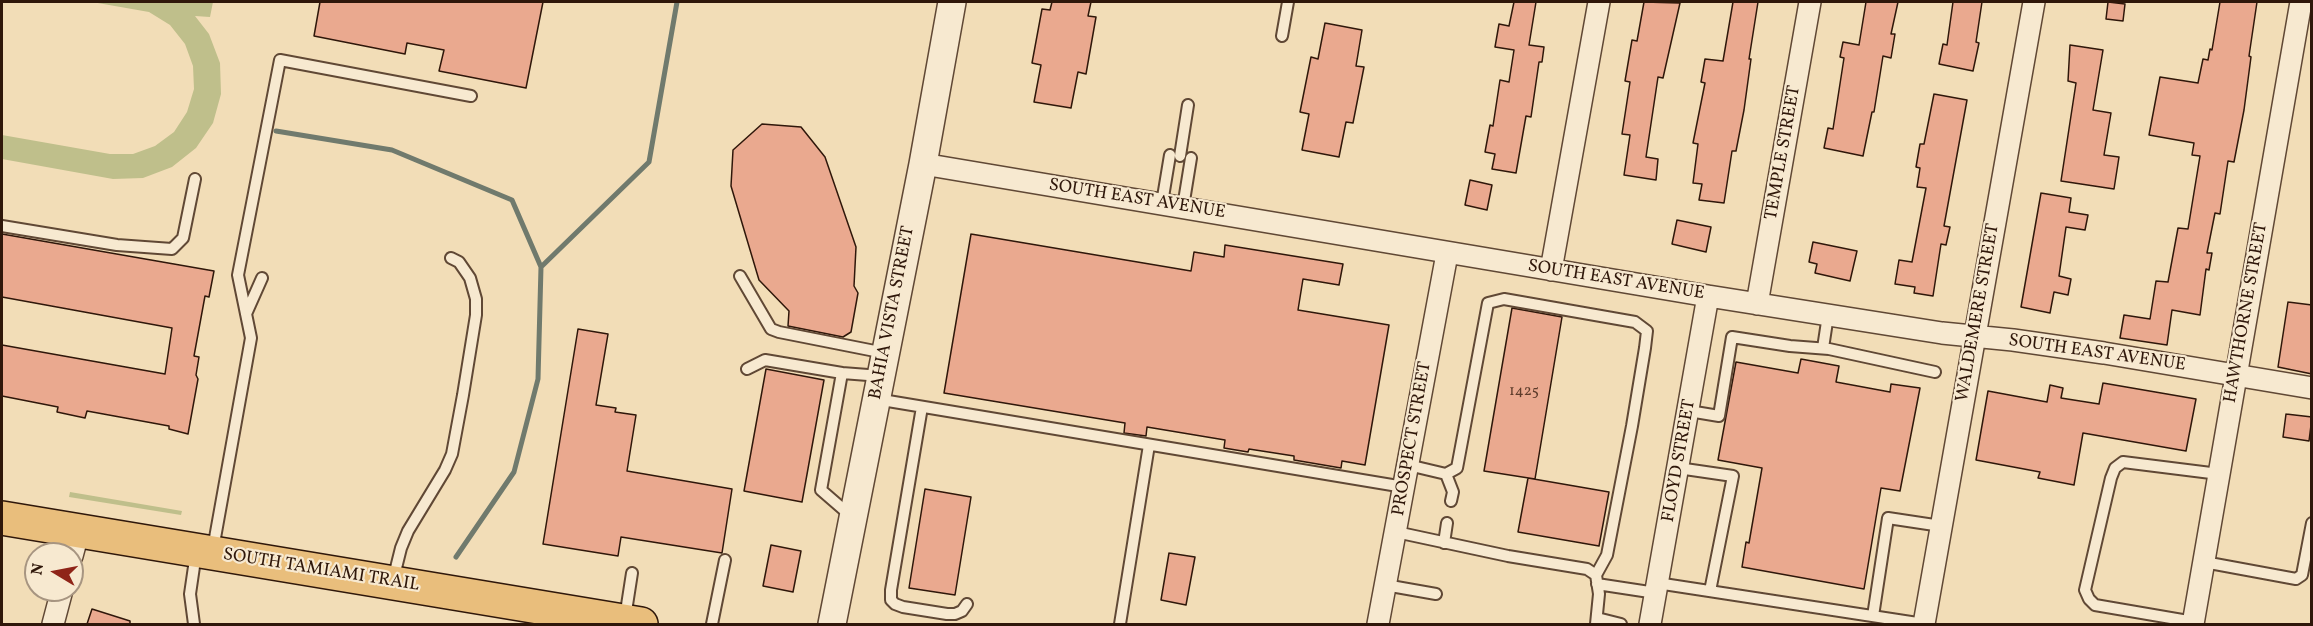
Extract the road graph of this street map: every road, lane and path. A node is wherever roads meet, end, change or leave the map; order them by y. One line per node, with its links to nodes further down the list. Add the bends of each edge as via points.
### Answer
1 (952, 2): 11 (street, BAHIA VISTA STREET)
2 (1288, 2): 7 (lane)
3 (1599, 2): 18 (street)
4 (1810, 2): 22 (street, TEMPLE STREET)
5 (2034, 2): 25 (street, WALDEMERE STREET)
6 (2301, 2): 30 (street, HAWTHORNE STREET)
7 (1282, 36)
8 (471, 96): 23 (lane, via 280,60 238,275)
9 (1188, 105): 10 (lane)
10 (1180, 156): 13 (lane); 14 (lane)
11 (923, 164): 13 (street, SOUTH EAST AVENUE); 31 (street, BAHIA VISTA STREET)
12 (195, 179): 15 (lane, via 183,238 172,249 117,245)
13 (1162, 203): 14 (street, SOUTH EAST AVENUE)
14 (1183, 207): 16 (street, SOUTH EAST AVENUE)
15 (2, 226)
16 (1447, 254): 18 (street, SOUTH EAST AVENUE); 36 (street, PROSPECT STREET)
17 (452, 258): 56 (lane, via 470,278 476,315 452,454 401,548)
18 (1551, 270): 21 (street, SOUTH EAST AVENUE)
19 (740, 276): 31 (lane, via 771,329)
20 (262, 278): 23 (lane)
21 (1708, 296): 22 (street, SOUTH EAST AVENUE); 34 (street, FLOYD STREET)
22 (1757, 304): 24 (street, SOUTH EAST AVENUE)
23 (246, 314): 51 (lane, via 251,338)
24 (1828, 315): 25 (street, SOUTH EAST AVENUE); 26 (lane)
25 (1974, 337): 30 (street, SOUTH EAST AVENUE); 46 (street, WALDEMERE STREET)
26 (1823, 348): 28 (lane); 34 (lane, via 1732,336 1719,416)
27 (747, 369): 29 (lane, via 765,360)
28 (1935, 372)
29 (842, 373): 31 (lane); 43 (lane, via 821,490)
30 (2237, 375): 32 (street, SOUTH EAST AVENUE); 39 (street, HAWTHORNE STREET)
31 (880, 376): 33 (lane); 43 (street, BAHIA VISTA STREET)
32 (2312, 388)
33 (922, 407): 35 (lane); 62 (lane, via 891,600 903,607 955,614)
34 (1689, 411): 37 (street, FLOYD STREET)
35 (1149, 445): 40 (lane); 72 (lane)
36 (1408, 465): 38 (lane); 40 (street, PROSPECT STREET)
37 (1678, 468): 58 (street, FLOYD STREET); 59 (lane, via 1733,476)
38 (1446, 474): 41 (lane, via 1453,492); 55 (lane, via 1456,468 1488,303 1504,299 1635,322 1647,331 1645,348 1607,555)
39 (2219, 474): 53 (street, HAWTHORNE STREET); 67 (lane, via 2123,462 2115,468 2085,590 2096,605)
40 (1404, 487): 47 (street, PROSPECT STREET)
41 (1451, 501)
42 (2, 518): 48 (main road, SOUTH TAMIAMI TRAIL)
43 (852, 518): 71 (street, BAHIA VISTA STREET)
44 (1447, 523): 49 (lane)
45 (2312, 523): 53 (lane, via 2302,575 2296,579)
46 (1941, 526): 63 (lane, via 1888,518); 76 (street, WALDEMERE STREET)
47 (1396, 532): 49 (lane); 57 (street, PROSPECT STREET)
48 (73, 542)
49 (1444, 543): 55 (lane, via 1587,568)
50 (84, 544): 51 (main road, SOUTH TAMIAMI TRAIL)
51 (204, 551): 56 (main road, SOUTH TAMIAMI TRAIL); 69 (lane, via 190,594)
52 (725, 560): 70 (lane)
53 (2204, 562): 67 (street, HAWTHORNE STREET)
54 (632, 573): 66 (lane)
55 (1597, 580): 58 (lane); 65 (lane)
56 (402, 584): 64 (main road, SOUTH TAMIAMI TRAIL)
57 (1385, 585): 60 (lane); 73 (street, PROSPECT STREET)
58 (1657, 588): 59 (lane); 75 (street, FLOYD STREET)
59 (1710, 591): 63 (lane)
60 (1436, 594)
61 (59, 602): 68 (street)
62 (967, 604)
63 (1873, 616): 76 (lane)
64 (570, 619): 66 (main road, SOUTH TAMIAMI TRAIL)
65 (1596, 621): 74 (lane)
66 (632, 623)
67 (2193, 623)
68 (53, 624)
69 (194, 624)
70 (712, 624)
71 (832, 624)
72 (1120, 624)
73 (1378, 624)
74 (1621, 624)
75 (1650, 624)
76 (1924, 624)

